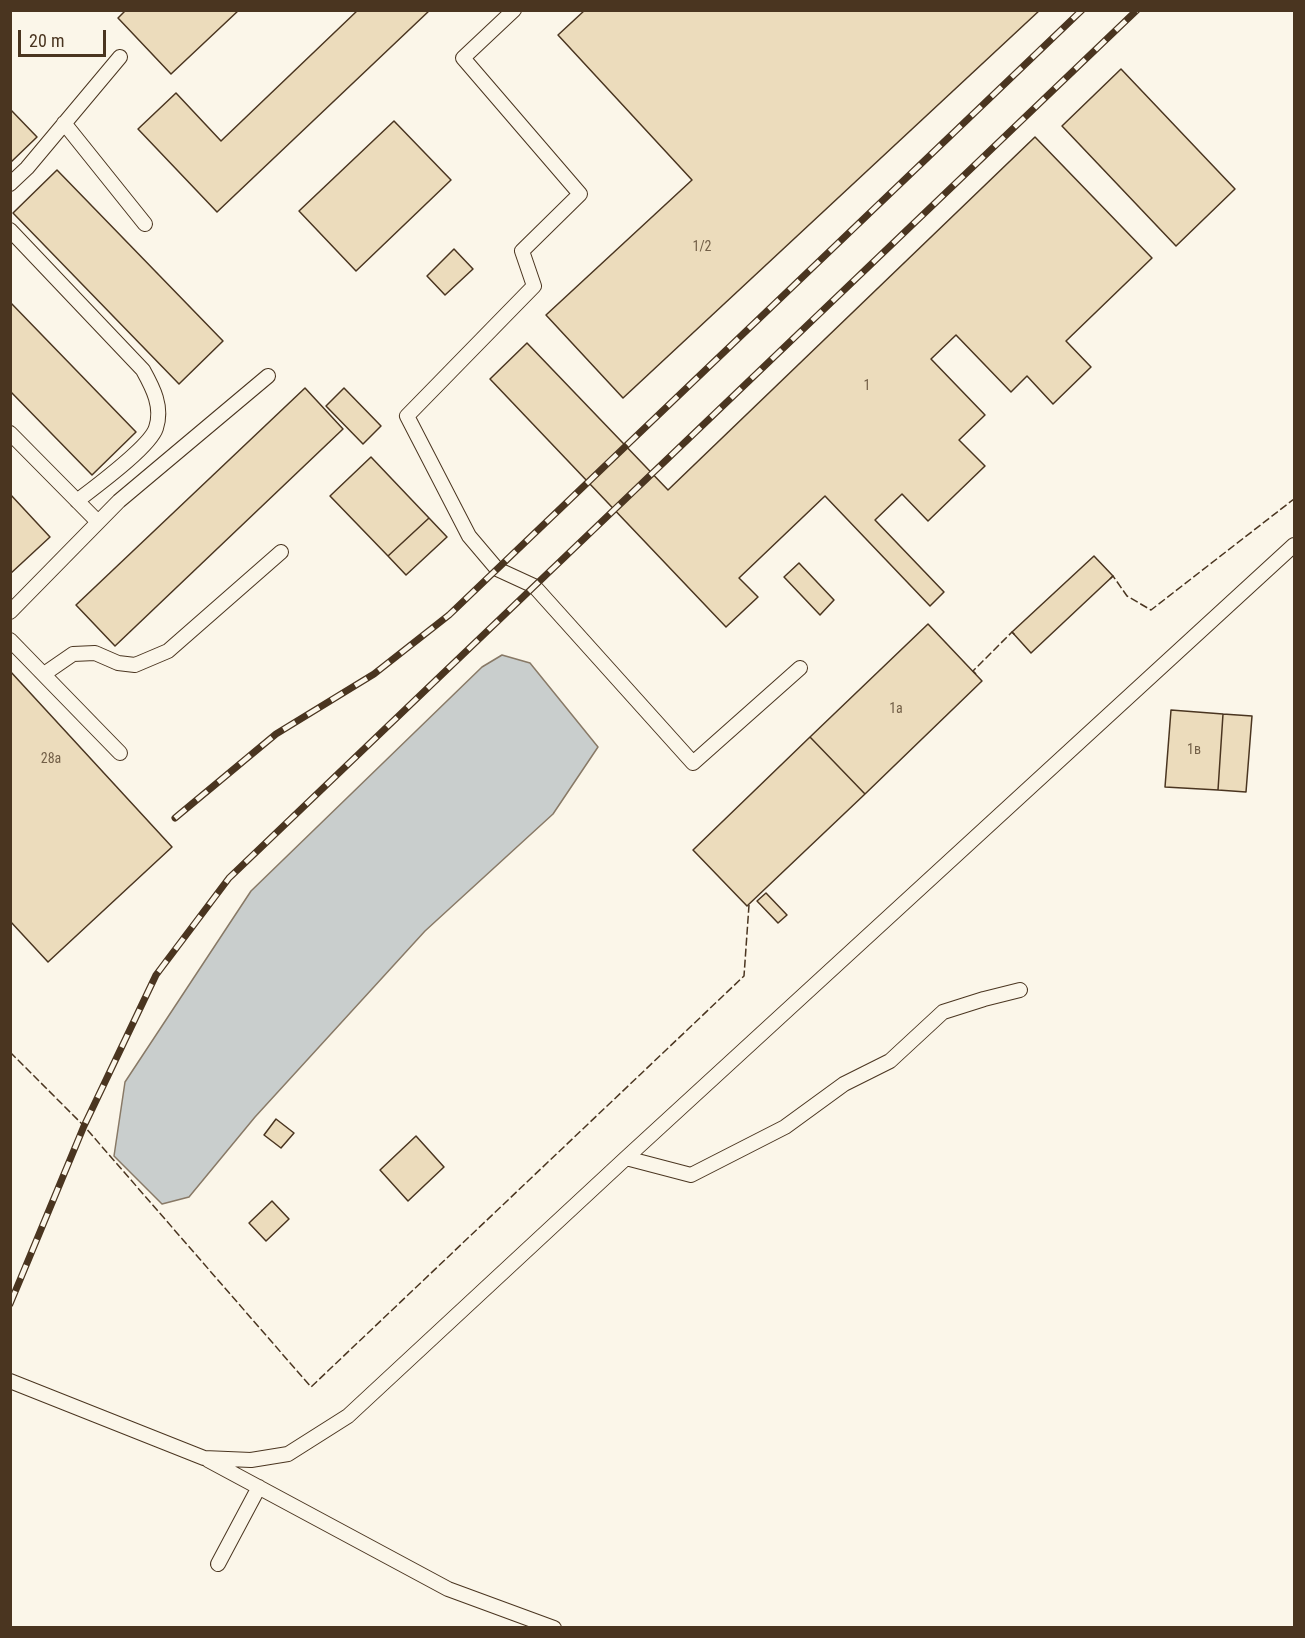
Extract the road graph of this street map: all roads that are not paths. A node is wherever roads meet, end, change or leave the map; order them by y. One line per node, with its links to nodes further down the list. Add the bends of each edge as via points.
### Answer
1 (514, 10): 15 (lane, via 463,58 580,194 522,251 534,286 406,416 469,536 497,569 534,586 693,763)
2 (120, 57): 3 (lane)
3 (64, 123): 4 (lane); 5 (lane)
4 (10, 184)
5 (145, 224)
6 (10, 230): 9 (lane, via 143,370 156,392 156,429 144,445)
7 (268, 376): 10 (lane)
8 (12, 437): 9 (lane)
9 (77, 501): 10 (lane)
10 (98, 522): 13 (lane)
11 (1294, 545): 19 (lane)
12 (281, 552): 16 (lane, via 168,651 135,664 118,663 95,653 74,654)
13 (10, 612)
14 (10, 640): 16 (lane)
15 (800, 668)
16 (44, 674): 17 (lane)
17 (120, 753)
18 (1020, 990): 19 (lane, via 943,1012 890,1061 844,1084 785,1127 691,1175)
19 (626, 1158): 21 (lane, via 348,1416 288,1454 251,1460)
20 (10, 1381): 21 (lane)
21 (204, 1458): 22 (lane)
22 (259, 1487): 23 (lane); 24 (lane, via 448,1588)
23 (218, 1564)
24 (554, 1628)

